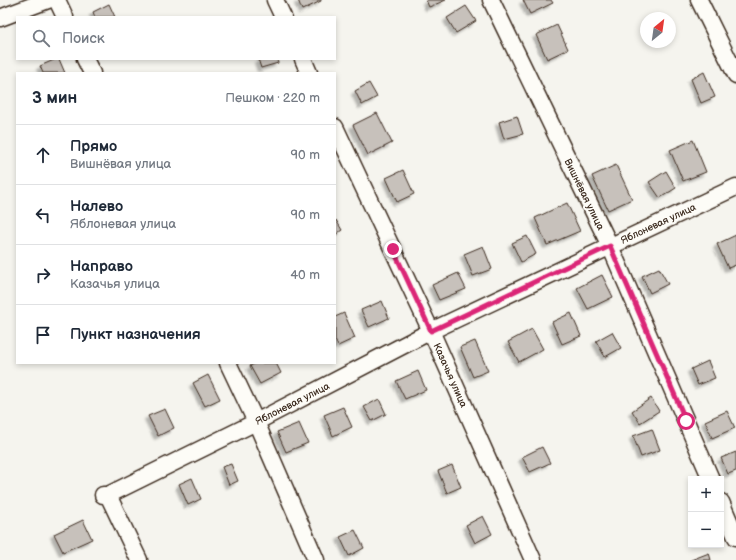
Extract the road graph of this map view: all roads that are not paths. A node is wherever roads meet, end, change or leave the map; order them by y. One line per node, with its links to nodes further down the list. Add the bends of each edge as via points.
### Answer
1 (48, 0): 8 (street)
2 (57, 0): 6 (street)
3 (275, 0): 7 (street)
4 (491, 0): 16 (street, Вишнёвая улица)
5 (699, 0): 13 (street)
6 (65, 16)
7 (283, 16)
8 (0, 18)
9 (86, 60): 11 (street)
10 (303, 60): 12 (street)
11 (92, 72)
12 (309, 72)
13 (736, 75)
14 (336, 129): 17 (street, Казачья улица)
15 (736, 187): 16 (street, Яблоневая улица)
16 (610, 246): 17 (street, Яблоневая улица); 20 (street, Вишнёвая улица)
17 (431, 331): 19 (street, Яблоневая улица); 25 (street, Казачья улица)
18 (228, 364): 19 (street)
19 (256, 422): 23 (street, Яблоневая улица, via 106,495); 24 (street)
20 (710, 476)
21 (724, 509): 22 (street)
22 (736, 537)
23 (139, 560)
24 (316, 560)
25 (533, 560)

